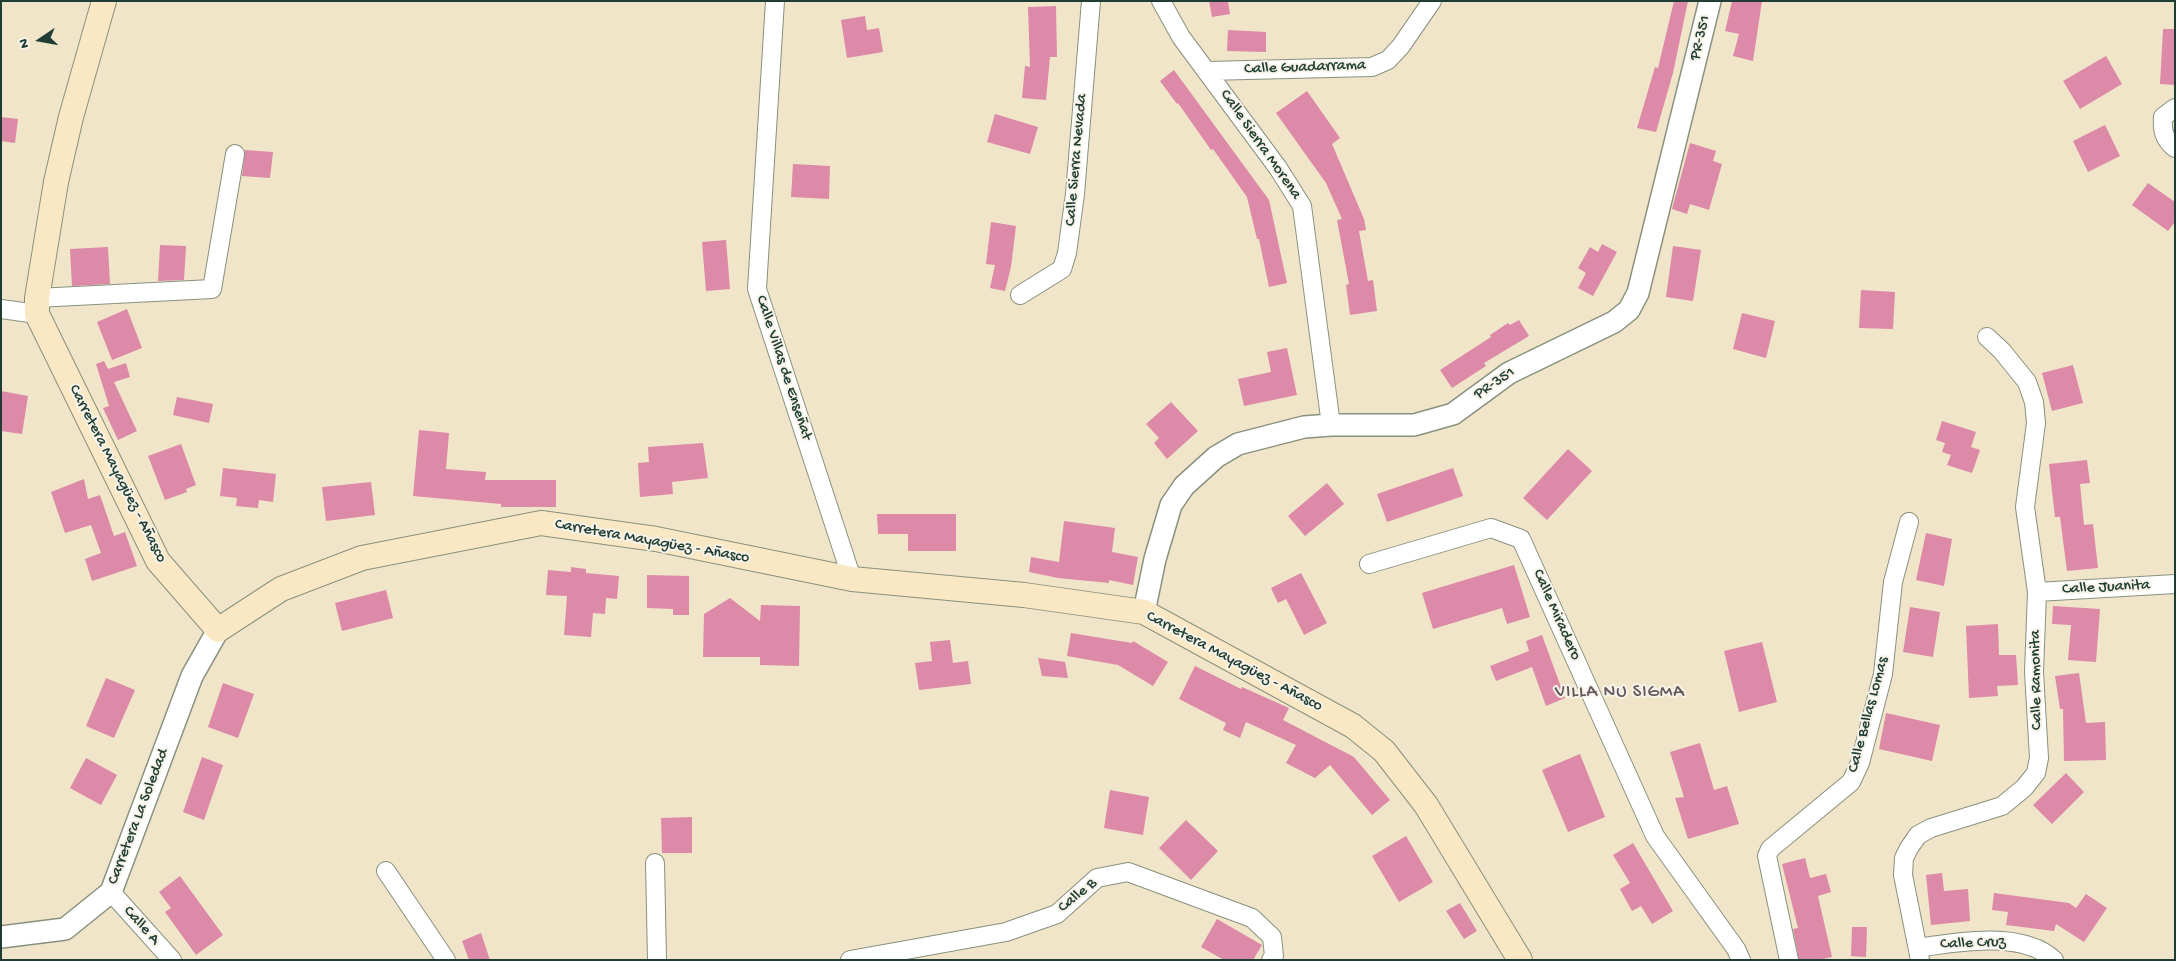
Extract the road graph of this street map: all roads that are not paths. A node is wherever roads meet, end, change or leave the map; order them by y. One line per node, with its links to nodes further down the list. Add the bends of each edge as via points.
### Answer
1 (104, 1): 12 (main road, via 56,182)
2 (776, 1): 18 (street, Calle Villas de Enseñat, via 757,288)
3 (1091, 1): 11 (street, Calle Sierra Nevada, via 1067,253 1062,269)
4 (1161, 1): 7 (street, Calle Sierra Morena, via 1181,37)
5 (1432, 1): 7 (street, Calle Guadarrama, via 1395,53 1372,67)
6 (1710, 1): 15 (street, PR-351 / PR-351, via 1638,293 1629,310 1614,322 1509,373 1452,414 1414,425)
7 (1207, 71): 15 (street, Calle Sierra Morena, via 1302,206)
8 (2175, 108): 9 (street, via 2163,117 2162,129 2166,140)
9 (2175, 148)
10 (235, 154): 12 (street, via 212,288)
11 (1020, 295)
12 (37, 306): 13 (street); 22 (main road, Carretera Mayagüez - Añasco, via 158,561)
13 (1, 309)
14 (1987, 337): 20 (street, Calle Ramonita, via 2027,382 2034,402 2036,423 2025,506)
15 (1332, 425): 21 (street, PR-351 / PR-351, via 1304,427 1238,444 1216,457 1184,486 1171,505)
16 (1910, 522): 35 (street, Calle Bellas Lomas, via 1893,582 1883,674 1860,763 1851,782 1770,849 1767,856)
17 (1369, 564): 34 (street, Calle Miradero, via 1491,528 1522,539 1655,836)
18 (852, 579): 21 (main road, Carretera Mayagüez - Añasco, via 1024,595); 22 (main road, Carretera Mayagüez - Añasco, via 656,539 541,523 362,558 281,589)
19 (2175, 584): 20 (street, Calle Juanita)
20 (2037, 592): 27 (street, Calle Ramonita, via 2034,672 2039,758 2036,773 2002,806 1931,828 1918,835 1909,848 1904,858 1903,876)
21 (1144, 612): 33 (main road, Carretera Mayagüez - Añasco, via 1352,726 1384,751 1426,805)
22 (218, 630): 25 (street, Carretera La Soledad, via 192,676)
23 (654, 863): 30 (street)
24 (386, 871): 29 (street)
25 (111, 892): 26 (street, Carretera La Soledad, via 65,929); 28 (street, Calle A)
26 (1, 937)
27 (1919, 954): 36 (street, Calle Cruz, via 1952,942 2008,942 2034,947)
28 (172, 960)
29 (446, 960)
30 (657, 960)
31 (850, 960): 32 (street, Calle B, via 1006,932 1057,914 1097,878 1128,872 1252,918 1272,937 1274,956)
32 (1271, 960)
33 (1520, 960)
34 (1741, 960)
35 (1789, 960)
36 (2054, 960)

